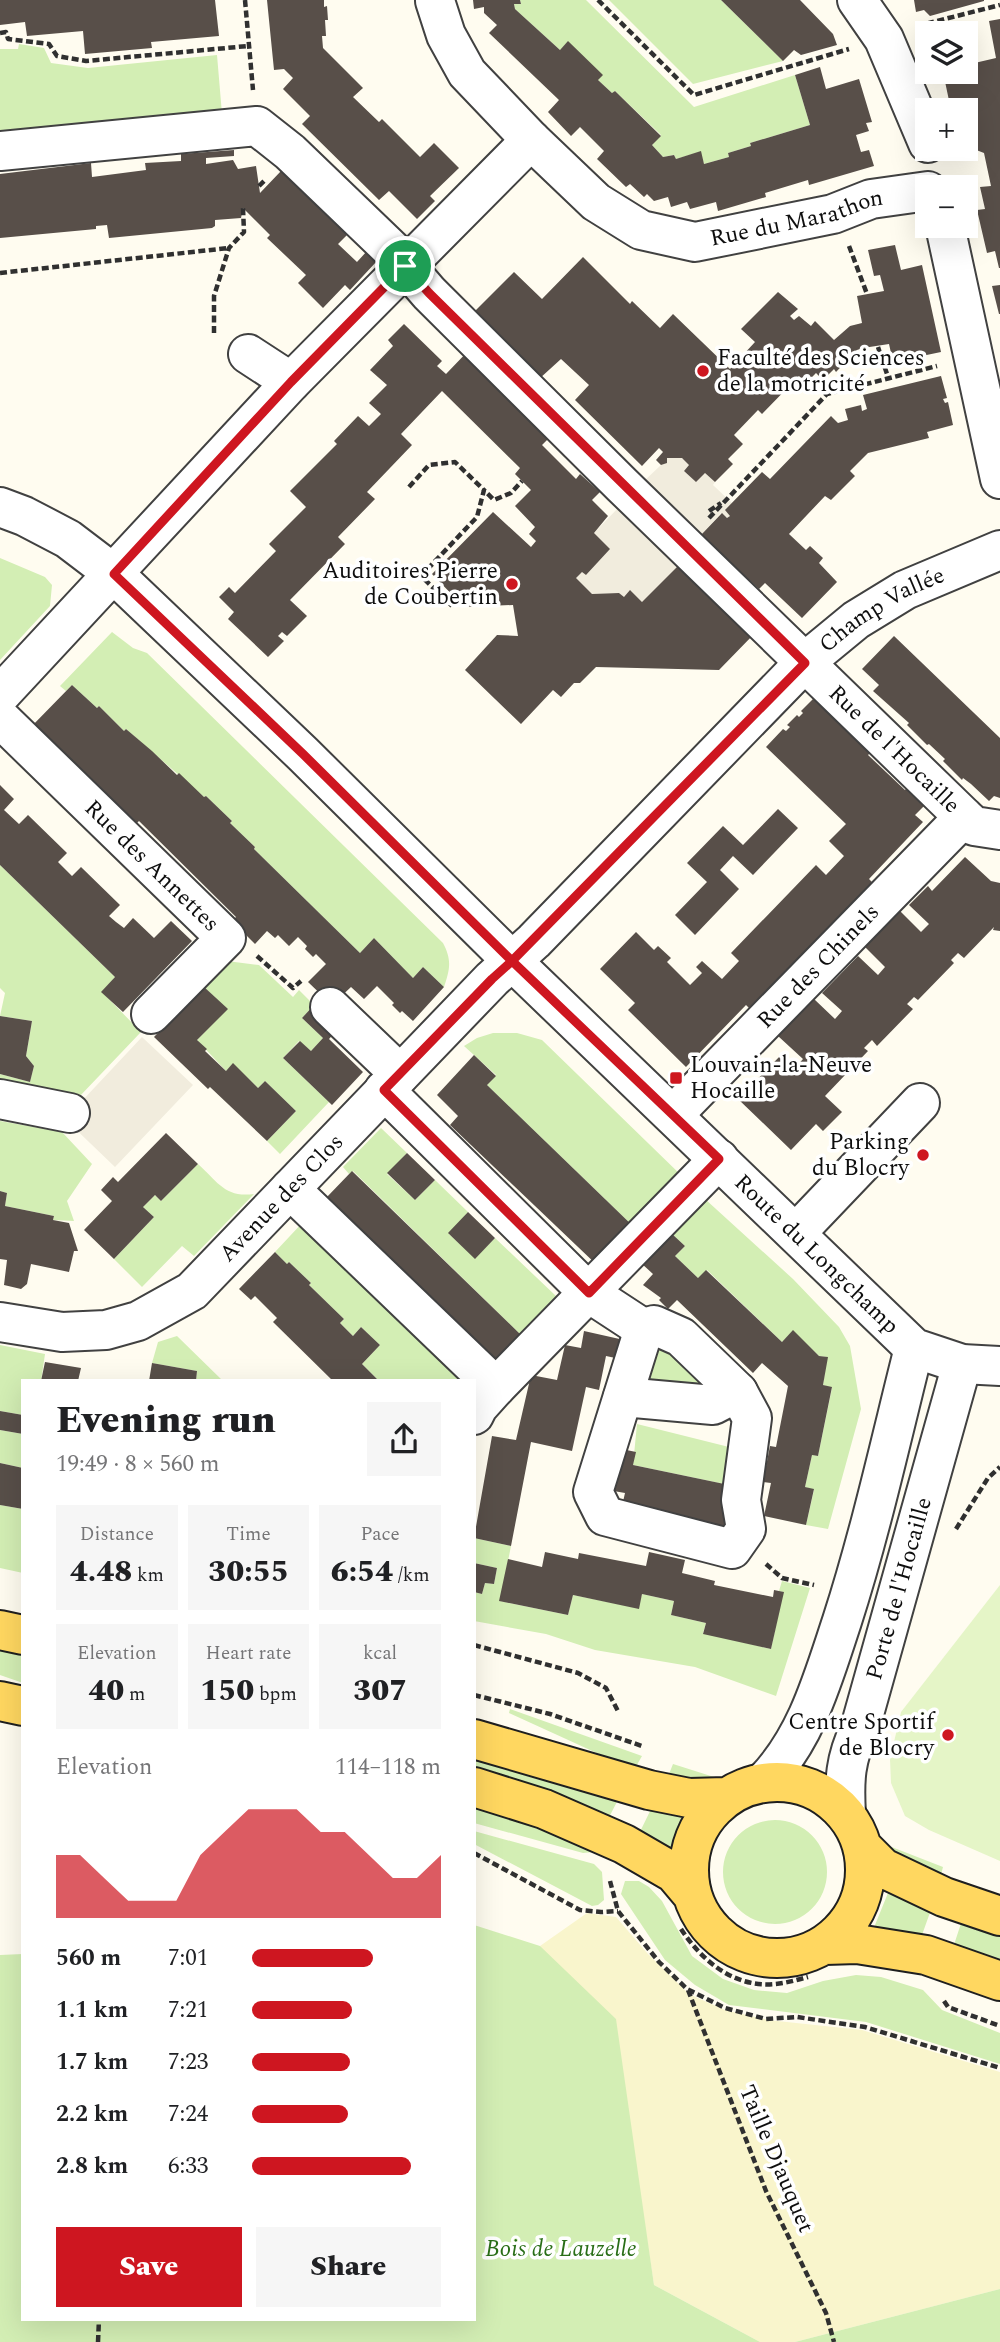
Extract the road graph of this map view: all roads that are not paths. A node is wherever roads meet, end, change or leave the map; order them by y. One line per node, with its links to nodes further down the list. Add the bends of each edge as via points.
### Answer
1 (857, 0): 3 (street, via 901,33)
2 (435, 1): 4 (street, Rue du Marathon, via 446,36 467,73)
3 (917, 98)
4 (531, 140): 6 (street, Rue du Marathon, via 596,202 641,230 695,242); 8 (street)
5 (0, 151): 8 (street, Rue de l'Hocaille, via 257,126 290,152)
6 (915, 193)
7 (948, 238): 11 (street)
8 (405, 266): 10 (street); 15 (street, Rue de l'Hocaille)
9 (248, 354): 10 (street)
10 (291, 382): 14 (street)
11 (1000, 479)
12 (0, 506): 14 (street, Route du Longchamp, via 68,540)
13 (1000, 550): 15 (street, Champ Vallée, via 905,590 856,620)
14 (114, 574): 16 (street); 20 (street, Route du Longchamp)
15 (805, 663): 18 (street, Rue de l'Hocaille); 20 (street, Champ Vallée)
16 (0, 695)
17 (0, 718): 22 (street, Rue des Annettes, via 226,939)
18 (964, 817): 19 (street, Rue de l'Hocaille, via 974,826); 27 (street, Rue des Chinels)
19 (1000, 830)
20 (512, 961): 23 (street, Avenue des Clos); 27 (street, Route du Longchamp)
21 (330, 1007): 23 (street)
22 (151, 1014)
23 (392, 1082): 29 (street, Avenue des Clos); 31 (street)
24 (0, 1099): 26 (street)
25 (920, 1102): 30 (street)
26 (70, 1113)
27 (673, 1115): 28 (street, Route du Longchamp)
28 (719, 1159): 30 (street, Route du Longchamp); 31 (street)
29 (290, 1189): 32 (street, Avenue des Clos, via 192,1292 138,1321 106,1330 62,1332); 37 (street)
30 (796, 1233): 34 (street, Route du Longchamp)
31 (589, 1293): 33 (street); 40 (street)
32 (0, 1322)
33 (644, 1329): 38 (street, via 654,1325 681,1338); 39 (street)
34 (914, 1348): 35 (street, Route du Longchamp); 46 (street, Porte de l'Hocaille, via 865,1548 817,1695 798,1739)
35 (962, 1364): 36 (street, Route du Longchamp); 49 (street, Porte de l'Hocaille, via 860,1728 849,1751 844,1779)
36 (1000, 1366)
37 (465, 1379)
38 (738, 1392): 39 (street, via 713,1405); 39 (street, via 752,1418 741,1500 746,1529 732,1549 605,1516 593,1492)
39 (623, 1397)
40 (485, 1401)
41 (0, 1630): 42 (main road)
42 (21, 1634)
43 (0, 1701): 44 (main road)
44 (21, 1706)
45 (476, 1740): 48 (main road, via 649,1790 689,1798)
46 (764, 1782): 48 (main road); 49 (main road, via 794,1783 823,1794)
47 (476, 1788): 51 (main road, via 544,1809 624,1844 674,1873)
48 (726, 1797): 51 (main road, via 707,1815 694,1839)
49 (846, 1814): 50 (main road)
50 (863, 1848): 52 (main road, via 883,1867); 53 (main road, via 865,1885 851,1919)
51 (685, 1909): 53 (main road, via 745,1953)
52 (1000, 1916)
53 (817, 1961): 54 (main road, via 857,1944 926,1955)
54 (1000, 1981)

